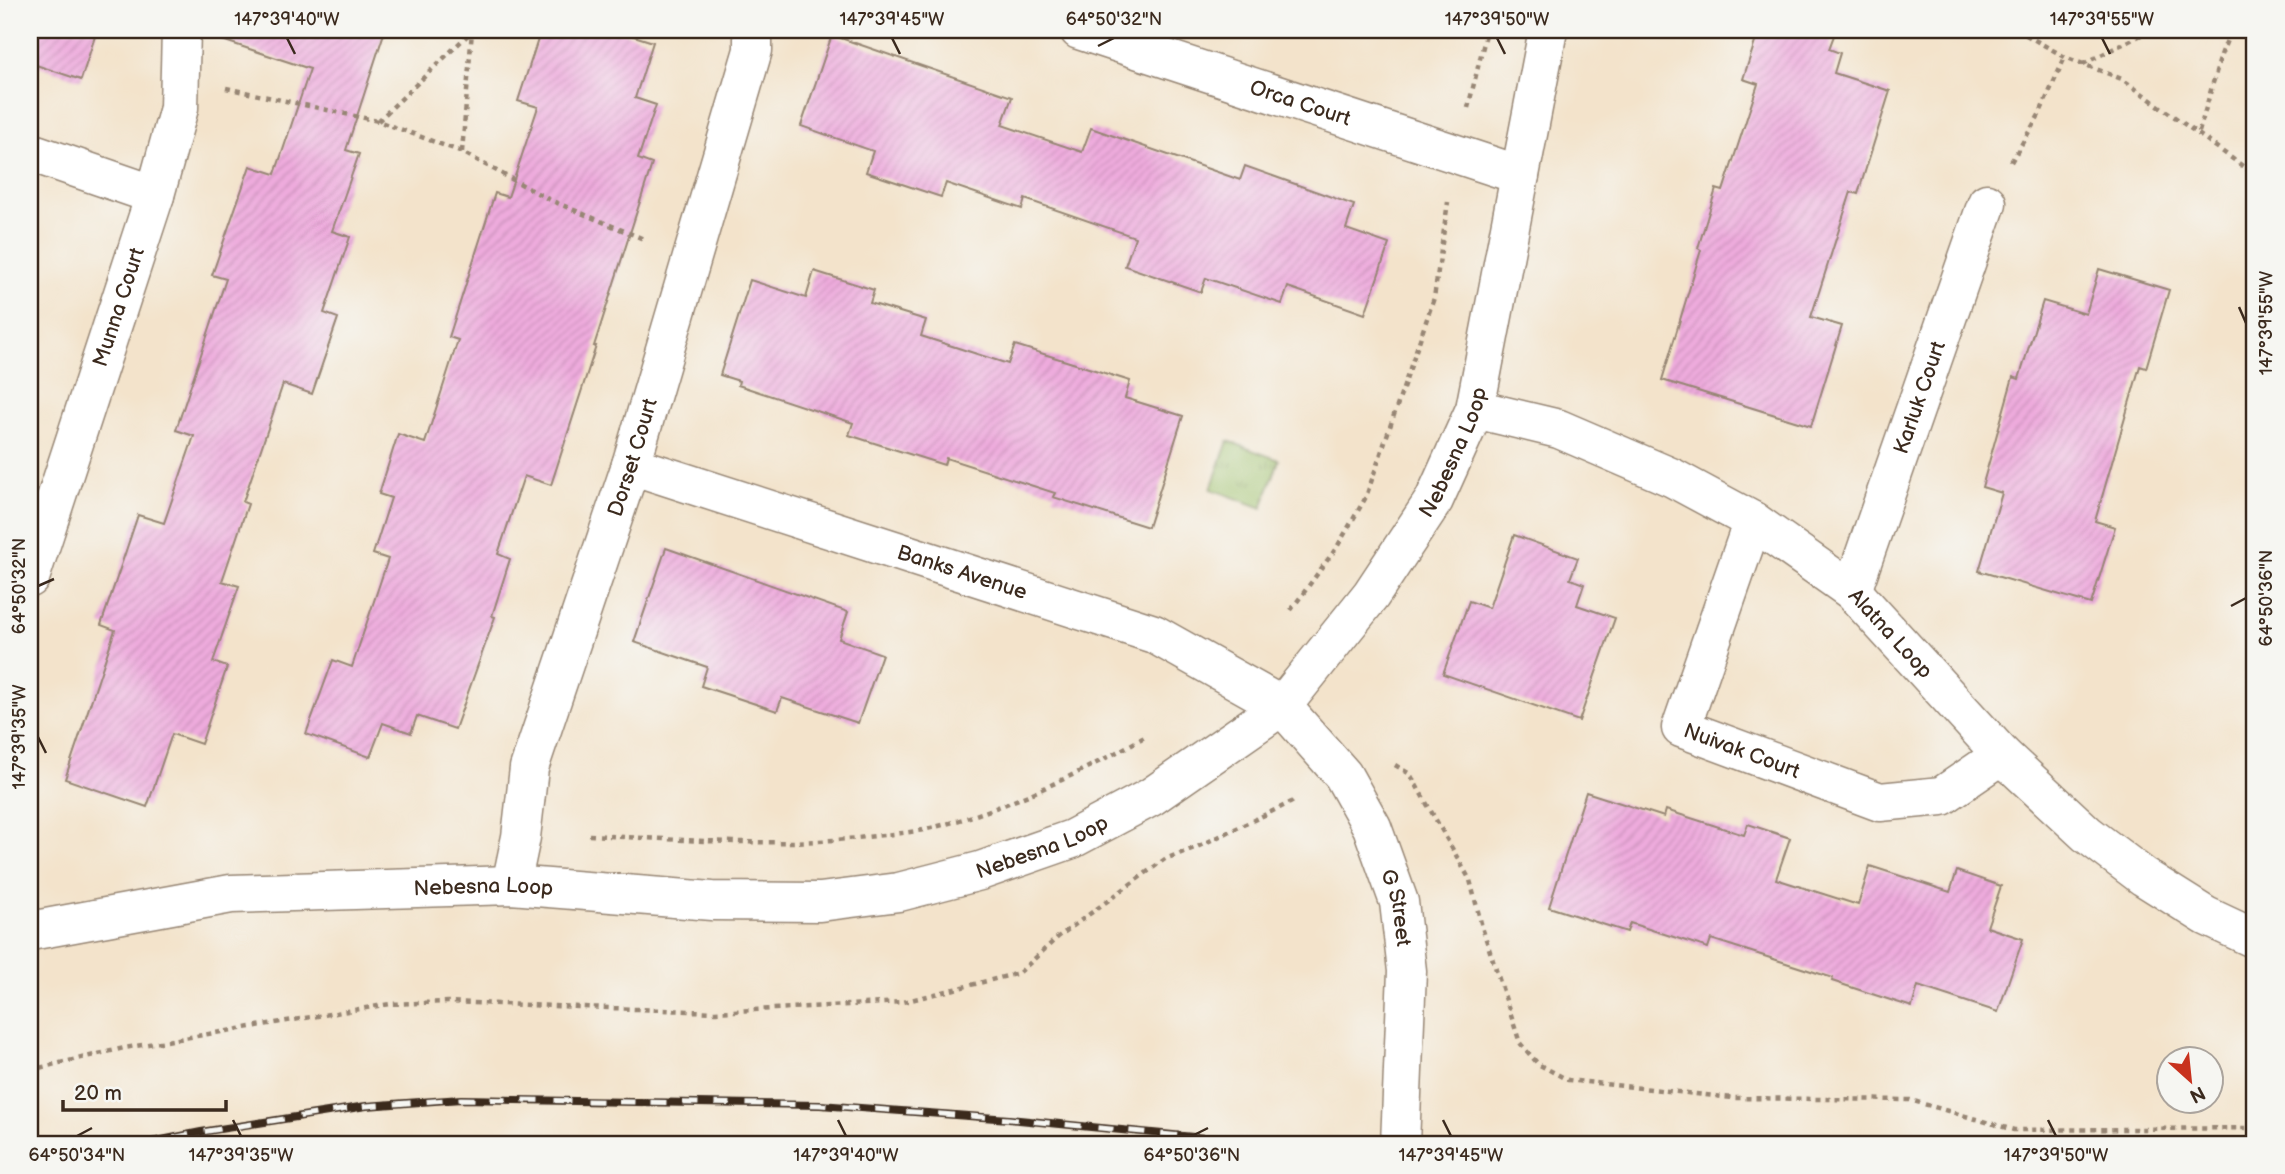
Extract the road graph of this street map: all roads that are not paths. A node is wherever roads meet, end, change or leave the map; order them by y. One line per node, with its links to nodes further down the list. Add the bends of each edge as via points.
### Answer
1 (181, 30): 7 (street, Munna Court, via 179,108)
2 (753, 30): 10 (street, Dorset Court, via 753,50)
3 (1079, 30): 6 (street, Orca Court)
4 (1548, 30): 6 (street, Nebesna Loop)
5 (30, 152): 7 (street)
6 (1520, 175): 9 (street, Nebesna Loop)
7 (155, 195): 12 (street, Munna Court)
8 (1987, 203): 13 (street, Karluk Court)
9 (1475, 409): 11 (street, Alatna Loop, via 1559,429 1673,478); 14 (street, Nebesna Loop, via 1434,500 1371,595)
10 (631, 465): 14 (street, Banks Avenue, via 1154,634); 16 (street, Dorset Court, via 529,768)
11 (1753, 521): 13 (street, Alatna Loop); 15 (street, Nuivak Court, via 1681,728 1880,802 1942,796)
12 (30, 578)
13 (1852, 591): 15 (street, Alatna Loop)
14 (1282, 706): 16 (street, Nebesna Loop, via 1151,797 1072,839 980,871 899,892 820,902 712,901); 19 (street, G Street, via 1343,775 1372,827 1399,902 1407,971)
15 (2002, 755): 18 (street, Alatna Loop, via 2087,834 2144,877 2206,916)
16 (511, 885): 17 (street, Nebesna Loop, via 231,894)
17 (30, 931)
18 (2255, 939)
19 (1400, 1144)

